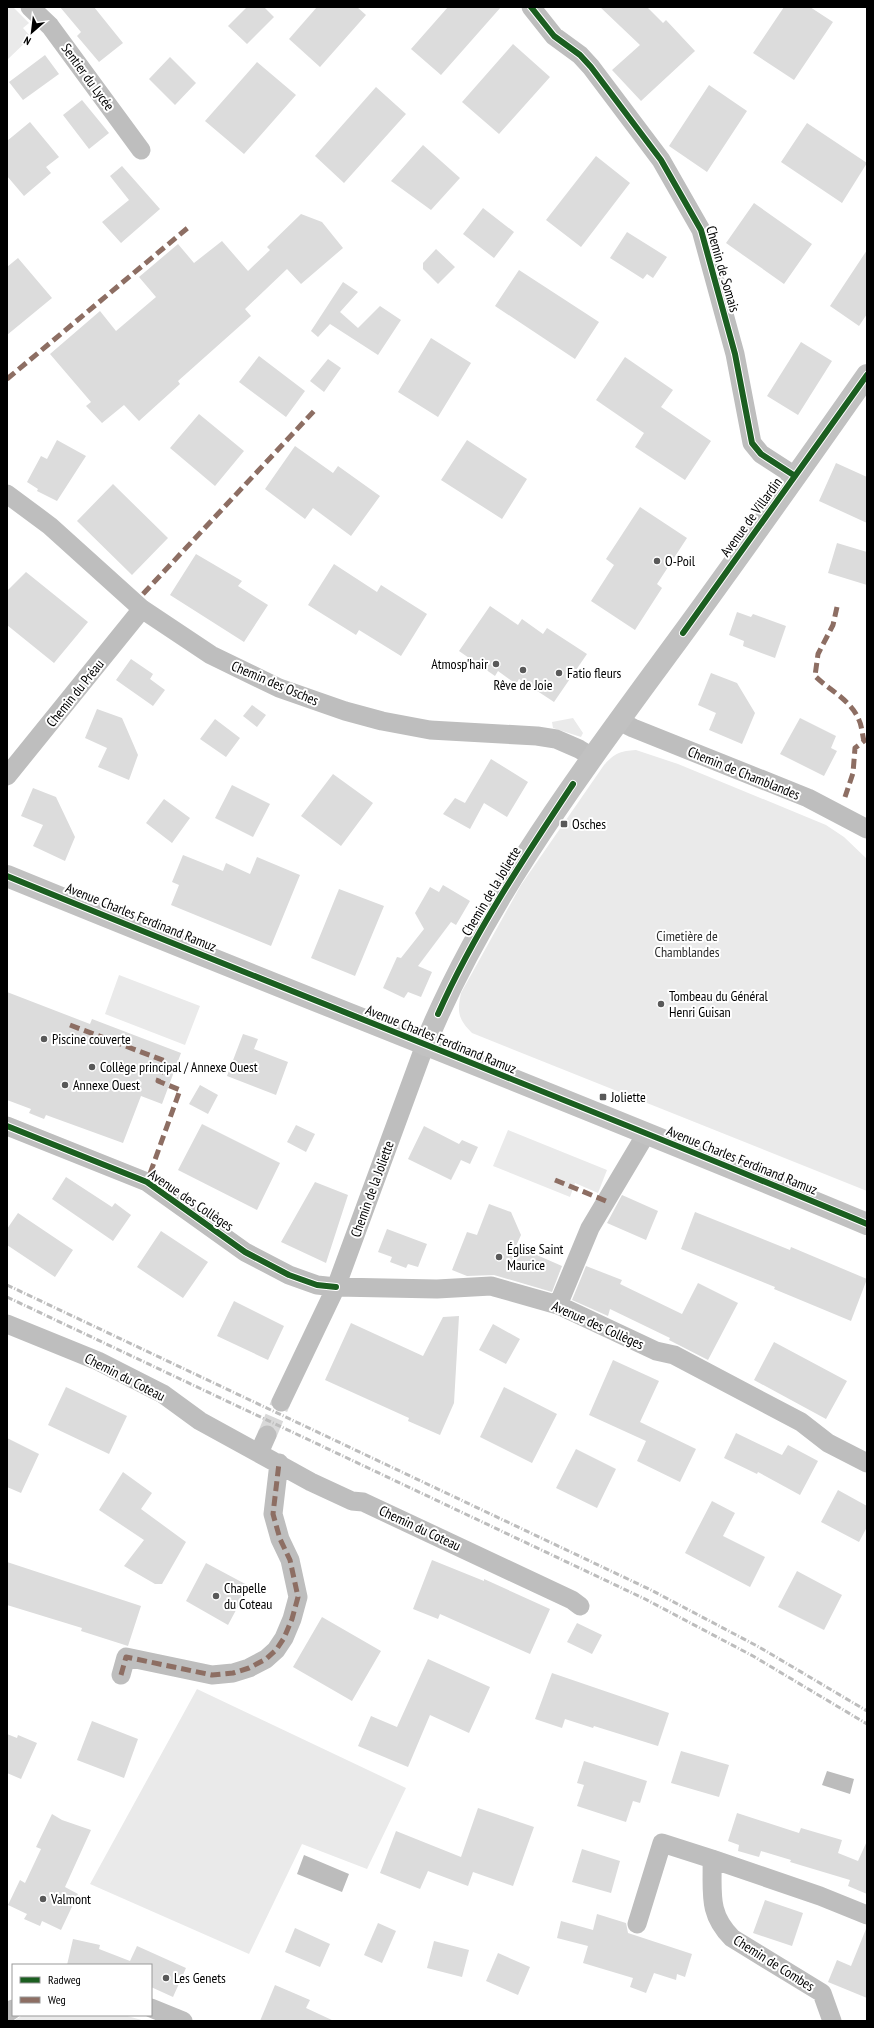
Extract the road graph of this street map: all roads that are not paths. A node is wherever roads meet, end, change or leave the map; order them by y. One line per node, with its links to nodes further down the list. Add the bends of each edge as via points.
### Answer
1 (30, 7): 3 (street, Sentier du Lycée, via 50,26)
2 (531, 7): 5 (street, Chemin de Somais, via 554,36 580,54 591,67 661,160 701,230 735,354 752,443 761,454)
3 (141, 150)
4 (867, 376): 5 (street, Avenue de Villardin)
5 (795, 476): 8 (street, Avenue de Villardin)
6 (7, 494): 7 (street, Chemin des Osches, via 50,526)
7 (142, 609): 9 (street, Chemin des Osches, via 210,655 279,688 345,712 430,730 537,736 556,740); 10 (street, Chemin du Préau)
8 (619, 721): 9 (street, Avenue de Villardin); 11 (street, Chemin de Chamblandes, via 808,798)
9 (592, 757): 13 (street, Chemin de la Joliette, via 525,857 486,922 446,996)
10 (7, 776)
11 (866, 830)
12 (7, 876): 13 (street, Avenue Charles Ferdinand Ramuz)
13 (425, 1045): 15 (street, Avenue Charles Ferdinand Ramuz); 17 (street, Chemin de la Joliette)
14 (7, 1126): 17 (street, Avenue des Collèges, via 147,1182 245,1252 288,1275 317,1285)
15 (646, 1134): 16 (street, Avenue Charles Ferdinand Ramuz); 18 (street, via 590,1228)
16 (867, 1224)
17 (336, 1287): 18 (street, Avenue des Collèges, via 437,1289 491,1286); 20 (street)
18 (558, 1305): 23 (street, Avenue des Collèges, via 656,1351 674,1355 801,1422 828,1443)
19 (7, 1324): 22 (street, Chemin du Coteau, via 98,1361 163,1394 200,1421)
20 (281, 1402)
21 (267, 1435): 22 (street)
22 (259, 1453): 24 (street, Chemin du Coteau)
23 (867, 1462)
24 (279, 1463): 25 (street, Chemin du Coteau, via 311,1482 352,1501 363,1502 383,1511); 26 (street, via 273,1514 280,1539 290,1560 298,1596 292,1619 276,1650 249,1668 212,1675 126,1657)
25 (580, 1606)
26 (121, 1675)
27 (712, 1859): 28 (street); 29 (street, via 662,1843); 32 (street, Chemin de Combes, via 713,1908 721,1928 732,1938 822,1993)
28 (867, 1915)
29 (637, 1924)
30 (152, 2008): 31 (street)
31 (183, 2021)
32 (832, 2021)

